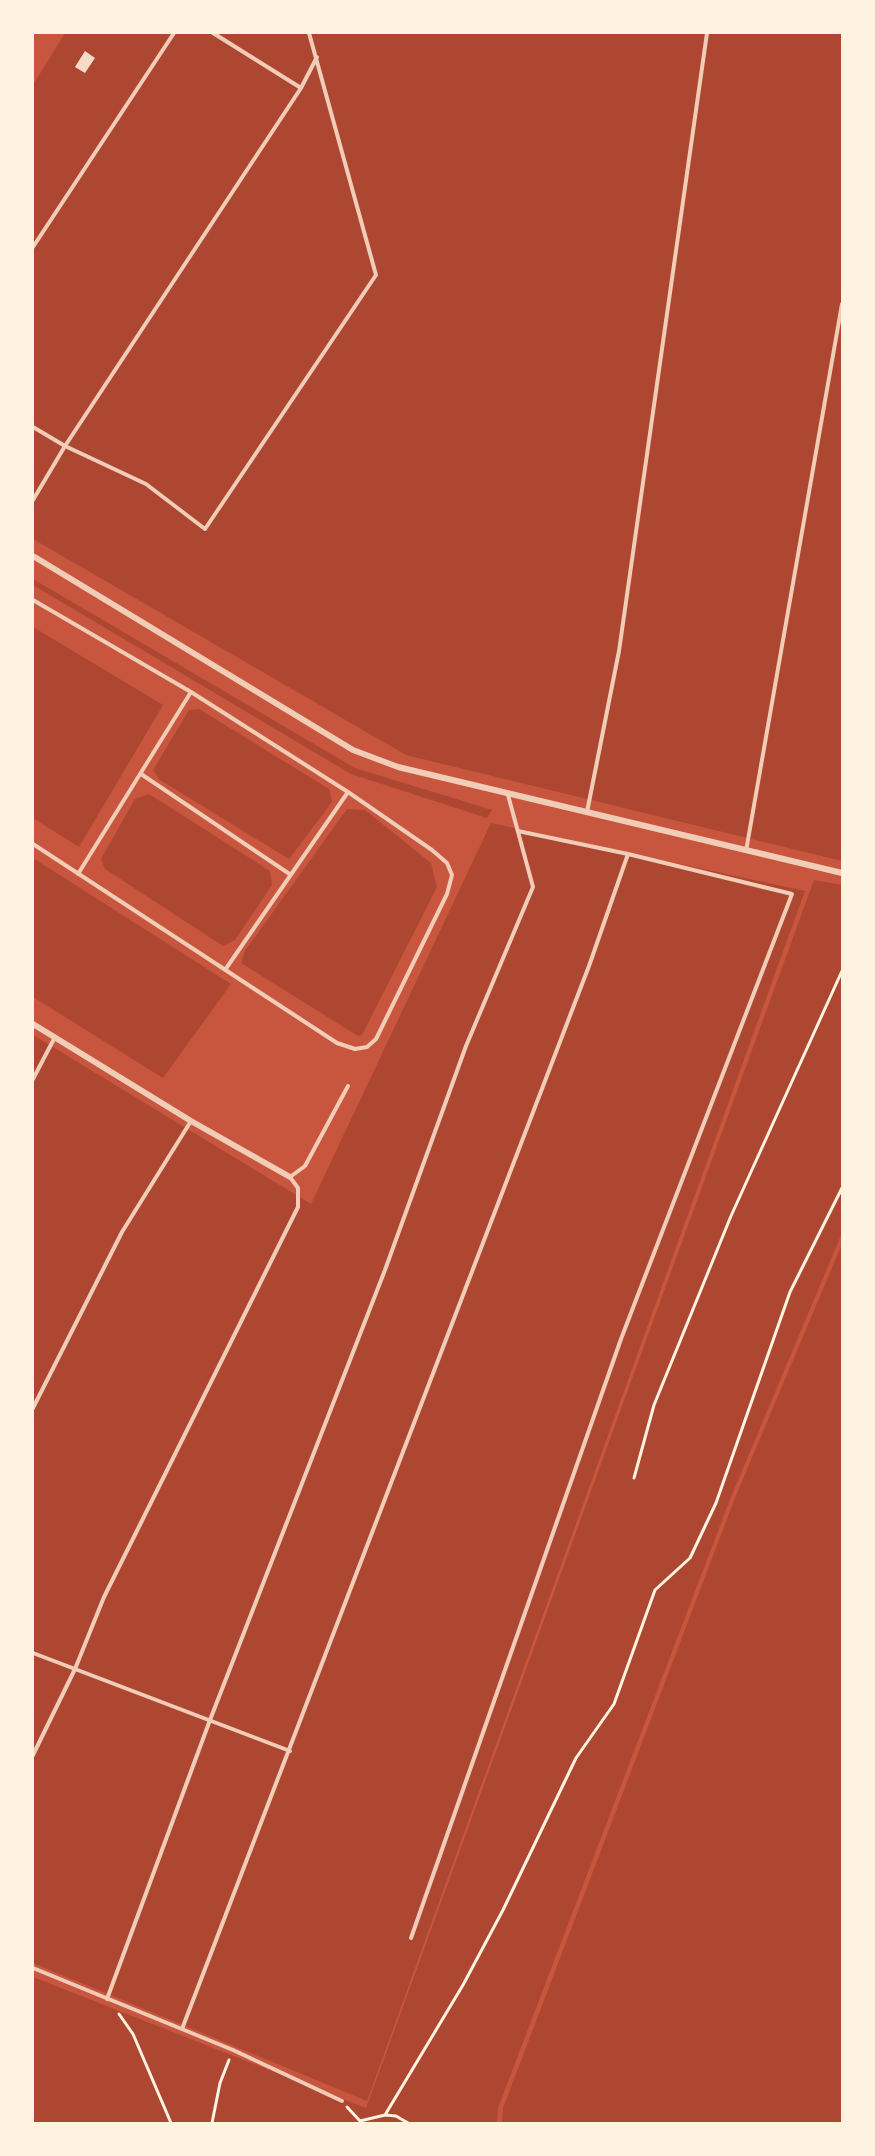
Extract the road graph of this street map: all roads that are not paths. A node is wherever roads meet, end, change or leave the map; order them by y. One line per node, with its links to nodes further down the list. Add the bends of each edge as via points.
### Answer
1 (174, 33): 7 (lane)
2 (213, 33): 6 (lane)
3 (309, 33): 5 (lane)
4 (707, 33): 18 (lane, via 619,651)
5 (317, 56): 6 (lane); 10 (lane, via 376,275 205,529 146,484)
6 (301, 88): 10 (lane)
7 (33, 247)
8 (842, 304): 21 (lane)
9 (33, 427): 10 (lane)
10 (65, 446): 11 (lane)
11 (33, 500)
12 (33, 556): 17 (street, via 353,750 398,767)
13 (33, 600): 14 (lane)
14 (191, 692): 15 (lane); 16 (lane)
15 (141, 774): 24 (lane); 25 (lane)
16 (348, 792): 25 (lane); 26 (lane, via 432,850 447,863 452,875 447,894 376,1039 367,1047 356,1049 337,1043)
17 (508, 795): 18 (street); 19 (lane)
18 (587, 813): 21 (street)
19 (518, 831): 22 (lane); 36 (lane, via 533,887 466,1046 385,1270)
20 (33, 844): 24 (lane)
21 (746, 852): 23 (street)
22 (628, 854): 37 (lane); 39 (lane, via 792,894 621,1339)
23 (842, 873)
24 (78, 874): 26 (lane)
25 (291, 876): 26 (lane)
26 (225, 970)
27 (33, 1024): 28 (street)
28 (55, 1037): 29 (lane); 31 (street)
29 (33, 1079)
30 (348, 1086): 32 (lane, via 304,1166)
31 (191, 1121): 32 (street); 33 (lane, via 122,1232)
32 (290, 1176): 35 (lane, via 298,1188 298,1208 104,1597)
33 (33, 1408)
34 (33, 1653): 35 (lane)
35 (75, 1669): 36 (lane); 38 (lane)
36 (210, 1720): 37 (lane); 41 (lane)
37 (290, 1751): 42 (lane)
38 (33, 1755)
39 (411, 1938)
40 (33, 1968): 41 (lane)
41 (107, 1999): 42 (lane)
42 (182, 2029): 43 (lane)
43 (342, 2101)

